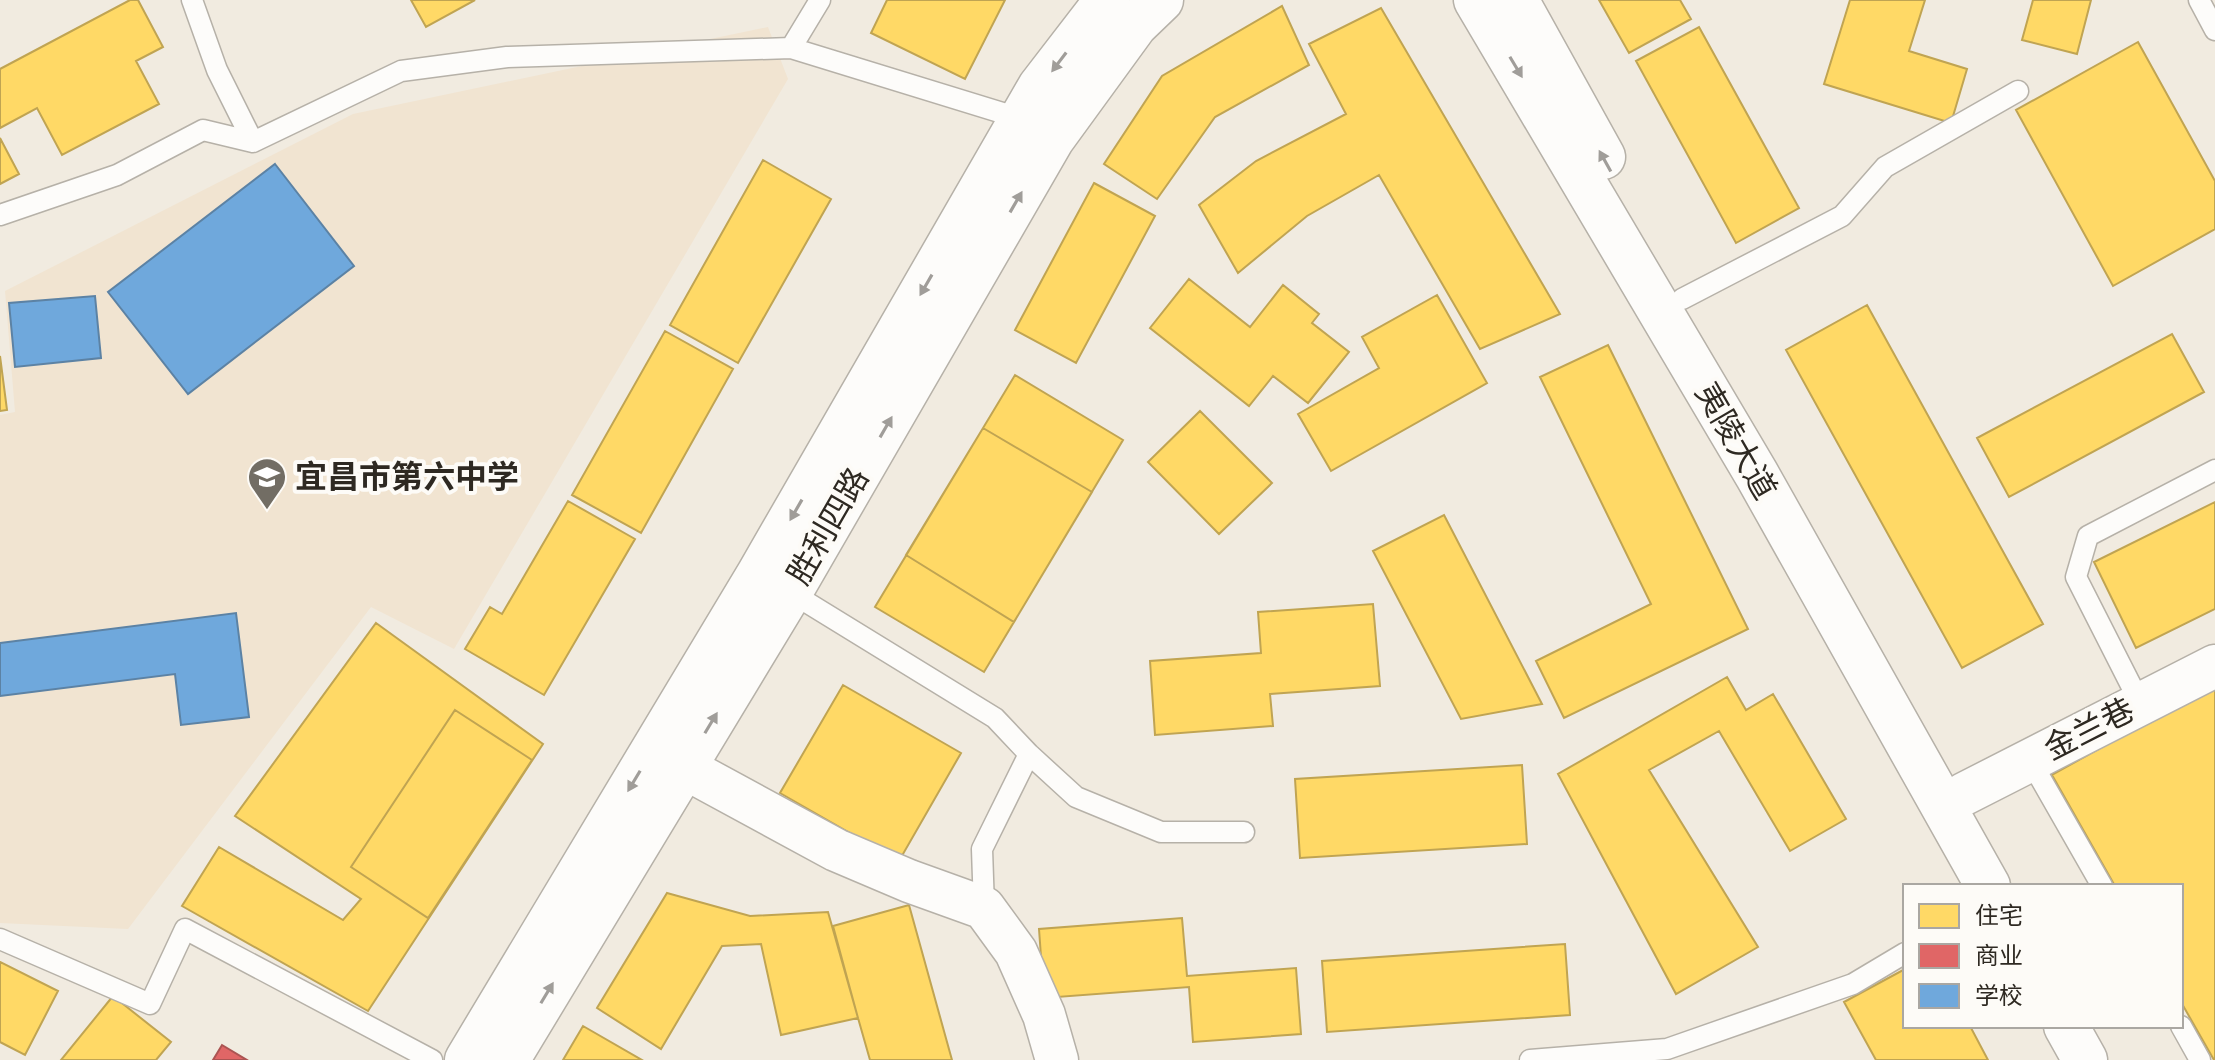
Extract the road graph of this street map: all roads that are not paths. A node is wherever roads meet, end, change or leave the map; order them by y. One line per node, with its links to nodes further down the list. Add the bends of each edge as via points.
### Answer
1 (192, 0): 12 (lane, via 217,70)
2 (820, 0): 9 (lane)
3 (1107, 0): 11 (main road, 胜利四路, one-way to 11)
4 (1161, 0): 16 (main road, 胜利四路, one-way to 4, via 1052,139 1135,25)
5 (1476, 0): 24 (main road, 夷陵大道, one-way to 24, via 1757,475)
6 (1516, 0): 14 (main road, 夷陵大道, one-way to 6)
7 (2199, 0): 8 (lane)
8 (2215, 30)
9 (791, 48): 11 (lane); 12 (lane, via 507,57 401,71)
10 (2018, 91): 14 (lane, via 1885,167 1842,216)
11 (1022, 119): 34 (main road, 胜利四路, one-way to 34, via 759,574)
12 (253, 142): 13 (lane, via 203,130 117,175)
13 (0, 215)
14 (1682, 299): 22 (main road, 夷陵大道)
15 (2215, 470): 18 (lane, via 2088,536 2076,577)
16 (790, 592): 19 (lane, via 995,718); 21 (main road, 胜利四路, one-way to 16)
17 (2215, 666): 18 (street, 金兰巷)
18 (2140, 703): 20 (street, 金兰巷)
19 (1029, 754): 23 (lane, via 1076,797 1161,832); 27 (lane, via 982,849)
20 (2030, 760): 22 (street, 金兰巷); 26 (lane)
21 (685, 768): 27 (street, via 836,850); 35 (main road, 胜利四路, one-way to 21)
22 (1964, 794): 25 (main road, 夷陵大道)
23 (1244, 832)
24 (1987, 884)
25 (2015, 884)
26 (2101, 884)
27 (984, 908): 36 (street, via 1016,952)
28 (0, 939): 33 (lane, via 150,1004 185,929)
29 (1903, 954): 37 (lane, via 1853,984 1667,1049)
30 (2067, 1028): 38 (main road)
31 (2095, 1028): 39 (main road)
32 (2182, 1028): 40 (lane)
33 (432, 1060)
34 (467, 1060)
35 (507, 1060)
36 (1057, 1060)
37 (1530, 1060)
38 (2085, 1060)
39 (2113, 1060)
40 (2200, 1060)

